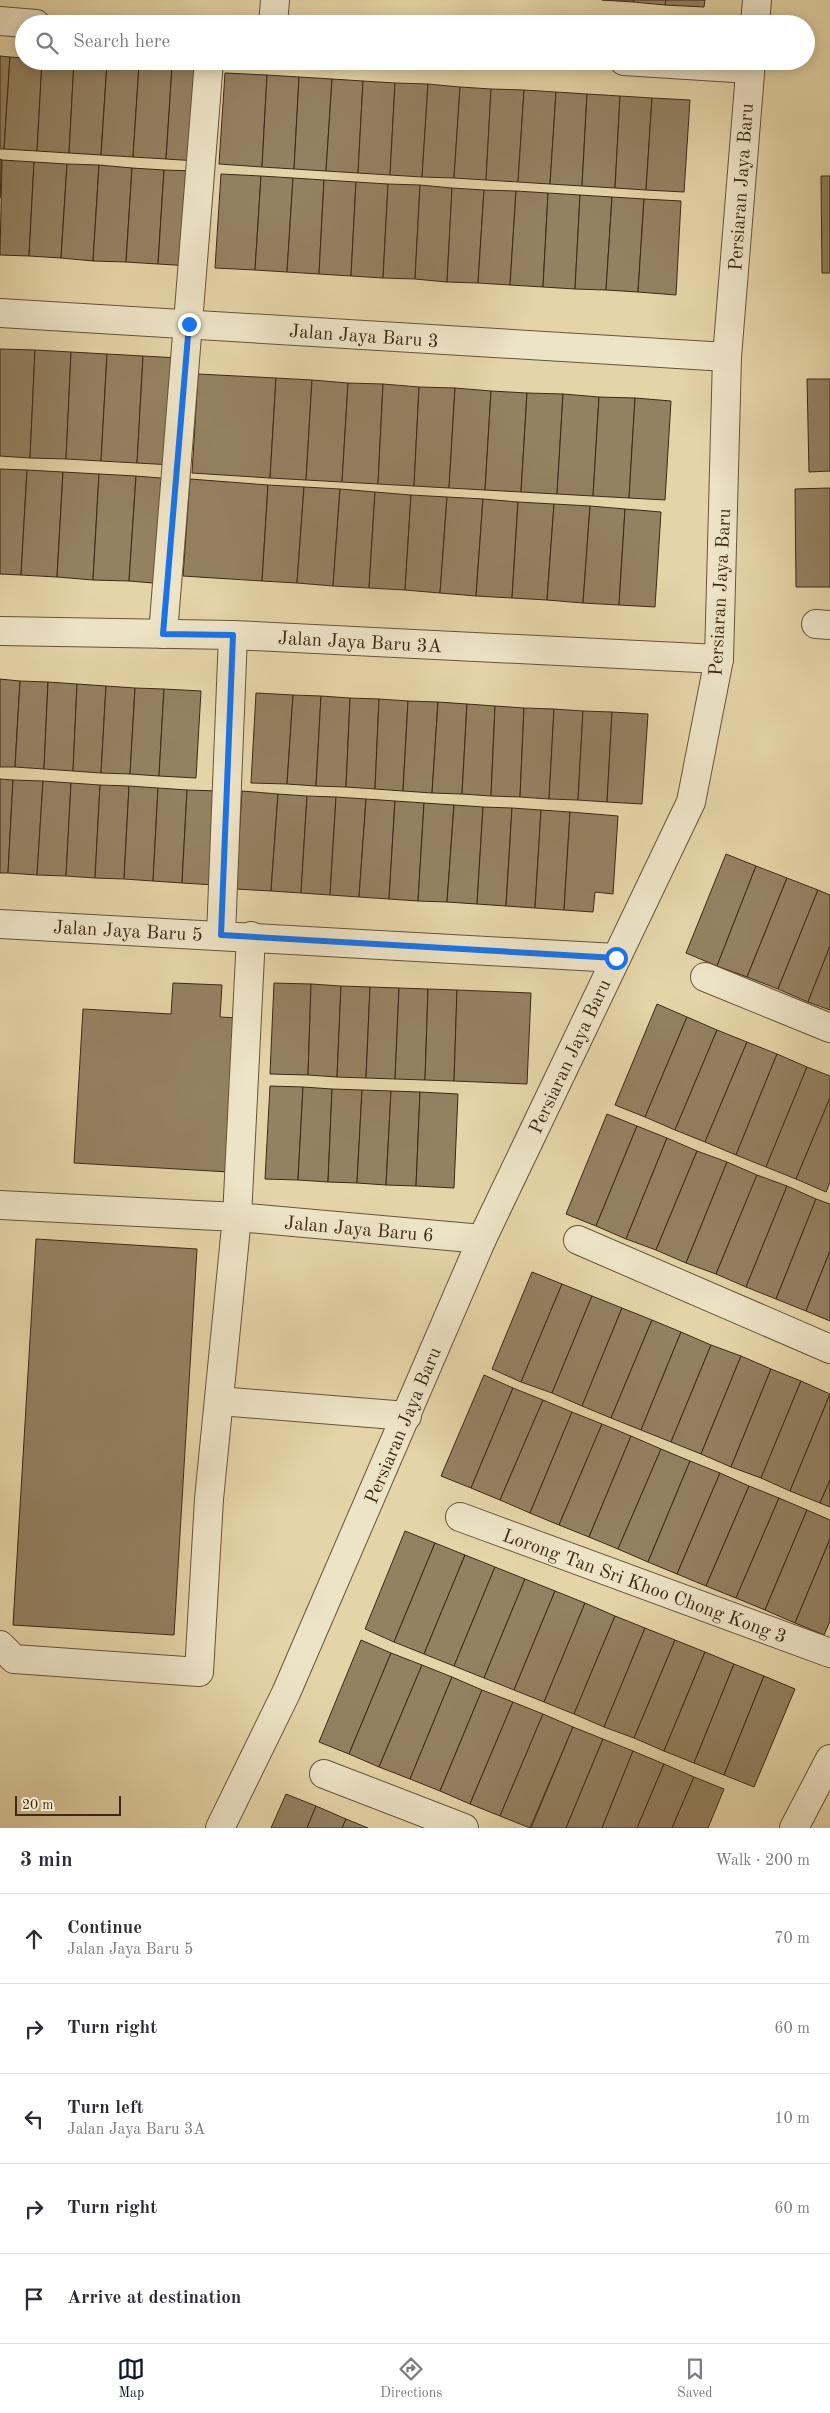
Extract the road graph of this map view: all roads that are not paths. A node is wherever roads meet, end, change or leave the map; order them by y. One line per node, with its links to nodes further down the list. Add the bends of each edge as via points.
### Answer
1 (276, 0): 3 (street)
2 (757, 0): 4 (street)
3 (274, 15)
4 (756, 15)
5 (0, 21): 6 (street)
6 (15, 22)
7 (208, 70): 10 (street)
8 (750, 70): 11 (street, Persiaran Jaya Baru)
9 (0, 313): 10 (street, Jalan Jaya Baru 3)
10 (189, 324): 11 (street, Jalan Jaya Baru 3); 13 (street)
11 (727, 357): 15 (street, Persiaran Jaya Baru)
12 (0, 631): 13 (street, Jalan Jaya Baru 3A)
13 (163, 634): 14 (street, Jalan Jaya Baru 3A)
14 (233, 635): 15 (street, Jalan Jaya Baru 3A); 17 (street)
15 (719, 659): 19 (street, Persiaran Jaya Baru, via 691,802)
16 (0, 924): 17 (street, Jalan Jaya Baru 5)
17 (221, 935): 18 (street, Jalan Jaya Baru 5)
18 (251, 936): 19 (street, Jalan Jaya Baru 5); 23 (street)
19 (616, 958): 24 (street, Persiaran Jaya Baru)
20 (705, 978): 21 (street)
21 (830, 1028)
22 (0, 1205): 23 (street, Jalan Jaya Baru 6)
23 (236, 1217): 24 (street, Jalan Jaya Baru 6); 27 (street)
24 (482, 1239): 28 (street, Persiaran Jaya Baru)
25 (578, 1240): 26 (street)
26 (830, 1350)
27 (220, 1401): 28 (street); 30 (street, via 209,1499 199,1672 14,1659)
28 (407, 1416): 35 (street, Persiaran Jaya Baru, via 286,1693)
29 (460, 1517): 31 (street, Lorong Tan Sri Khoo Chong Kong 3)
30 (0, 1645)
31 (830, 1653)
32 (830, 1759): 34 (street)
33 (324, 1774): 36 (street)
34 (820, 1804): 37 (street)
35 (220, 1828)
36 (464, 1828)
37 (794, 1828)

